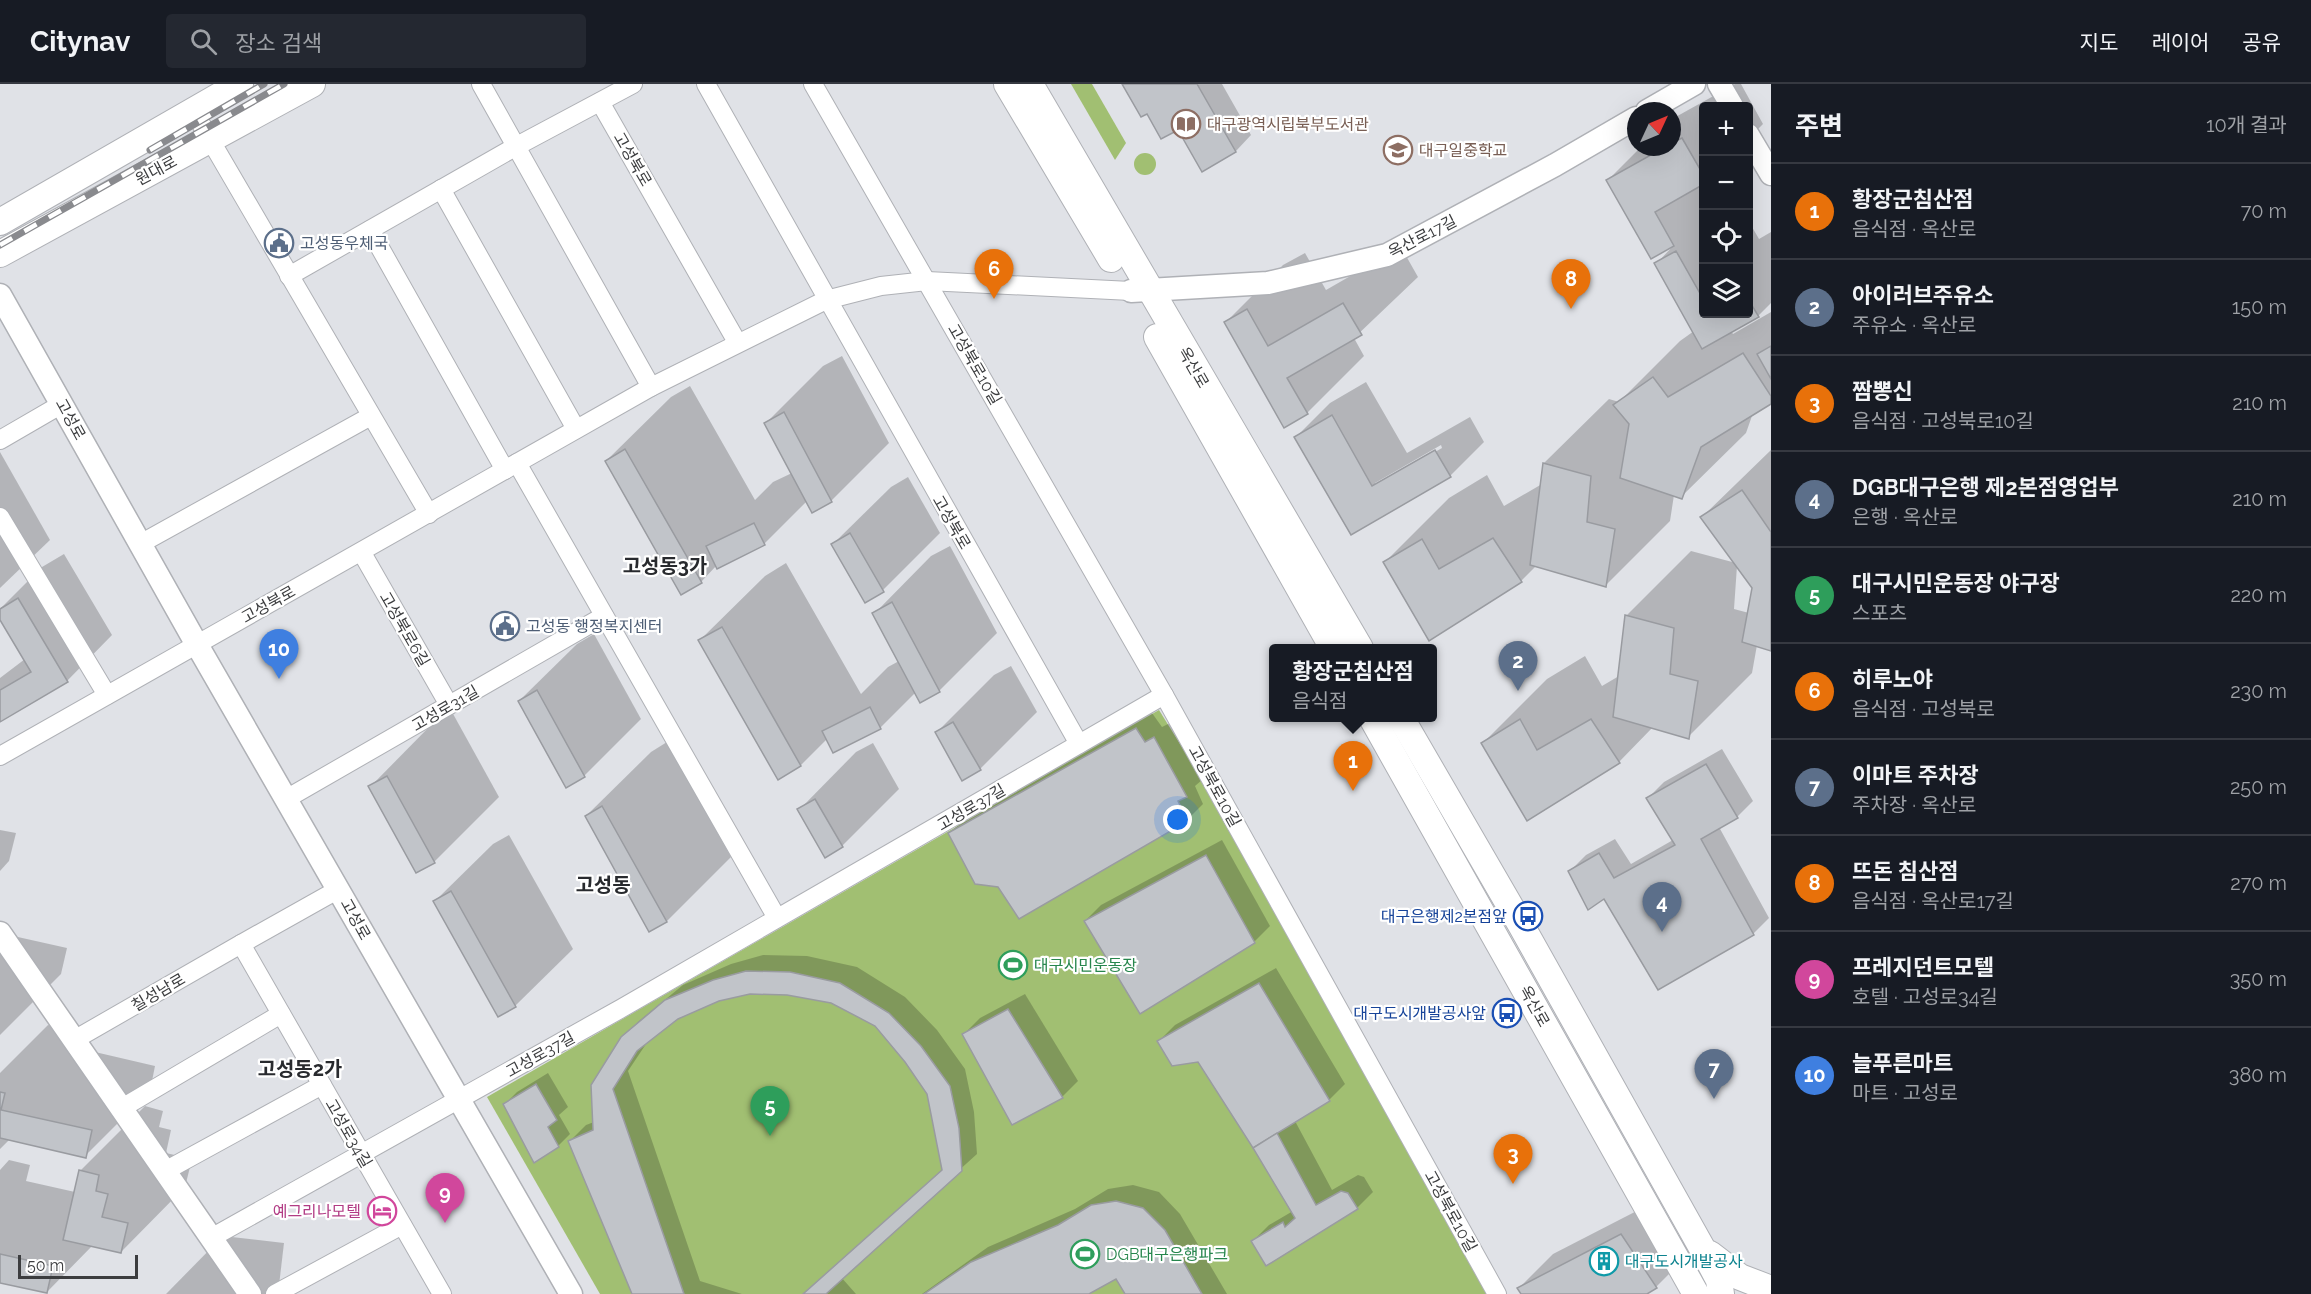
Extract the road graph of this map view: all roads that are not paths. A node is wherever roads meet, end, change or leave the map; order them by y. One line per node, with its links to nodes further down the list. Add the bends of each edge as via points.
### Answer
1 (240, 84): 14 (main road, 원대로)
2 (312, 84): 16 (main road, 원대로)
3 (481, 84): 18 (street)
4 (633, 84): 11 (street)
5 (705, 84): 28 (street, 고성북로)
6 (813, 84): 25 (street)
7 (1007, 84): 26 (main road, 옥산로)
8 (1030, 84): 26 (main road, 옥산로)
9 (1694, 84): 12 (street)
10 (1719, 84): 13 (street)
11 (600, 102): 18 (street); 29 (street, 고성북로)
12 (1663, 102)
13 (1730, 102)
14 (194, 112): 16 (street); 21 (main road, 원대로)
15 (1627, 123): 26 (street, 옥산로17길, via 1388,255 1268,283)
16 (210, 140): 23 (main road, 원대로); 24 (street)
17 (1753, 142): 19 (street)
18 (515, 147): 20 (street); 30 (street)
19 (1771, 174)
20 (441, 189): 22 (street); 33 (street)
21 (0, 222)
22 (370, 230): 24 (street); 35 (street)
23 (0, 254)
24 (289, 276): 32 (street)
25 (927, 281): 26 (street, 고성북로); 28 (street, 고성북로, via 881,286); 45 (street, 고성북로10길)
26 (1140, 291): 42 (main road, 옥산로); 43 (main road, 옥산로)
27 (0, 295): 31 (street, 고성로)
28 (826, 300): 29 (street, 고성북로); 49 (street, 고성북로)
29 (737, 342): 30 (street, 고성북로)
30 (651, 387): 33 (street, 고성북로)
31 (62, 404): 34 (street); 38 (street, 고성로)
32 (371, 416): 36 (street); 38 (street)
33 (576, 429): 35 (street, 고성북로)
34 (0, 440)
35 (511, 466): 36 (street, 고성북로); 40 (street)
36 (429, 514): 39 (street, 고성북로)
37 (0, 517): 44 (street)
38 (140, 544): 41 (street, 고성로)
39 (362, 552): 41 (street, 고성북로); 46 (street, 고성북로6길)
40 (604, 616): 46 (street, 고성로31길); 53 (street)
41 (196, 643): 44 (street, 고성북로); 51 (street, 고성로)
42 (1331, 644)
43 (1358, 644)
44 (107, 695): 50 (street, 고성북로)
45 (1164, 695): 49 (street, 고성로37길); 72 (street, 고성북로10길)
46 (449, 705): 51 (street, 고성로31길)
47 (1375, 722): 66 (main road, 옥산로)
48 (1404, 722): 65 (main road, 옥산로)
49 (1079, 744): 53 (street, 고성로37길)
50 (0, 756)
51 (286, 799): 52 (street, 고성로)
52 (339, 889): 55 (street); 59 (street, 고성로)
53 (777, 918): 59 (street, 고성로37길)
54 (0, 933): 57 (street)
55 (241, 944): 56 (street, 고성로34길); 57 (street, 칠성남로)
56 (281, 1014): 58 (street, 고성로34길); 60 (street)
57 (74, 1040): 60 (street)
58 (322, 1085): 61 (street, 고성로34길); 62 (street)
59 (458, 1100): 61 (street, 고성로37길); 71 (street, 고성로)
60 (122, 1108): 62 (street)
61 (360, 1153): 63 (street, 고성로34길); 64 (street)
62 (165, 1171): 64 (street)
63 (402, 1225): 69 (street); 70 (street, 고성로34길)
64 (211, 1238): 68 (street)
65 (1702, 1248): 67 (main road, via 1740,1277); 75 (main road, 옥산로, via 1719,1280)
66 (1677, 1260): 73 (main road); 74 (main road, 옥산로)
67 (1771, 1289)
68 (250, 1294)
69 (275, 1294)
70 (442, 1294)
71 (571, 1294)
72 (1497, 1294)
73 (1684, 1294)
74 (1696, 1294)
75 (1721, 1294)

